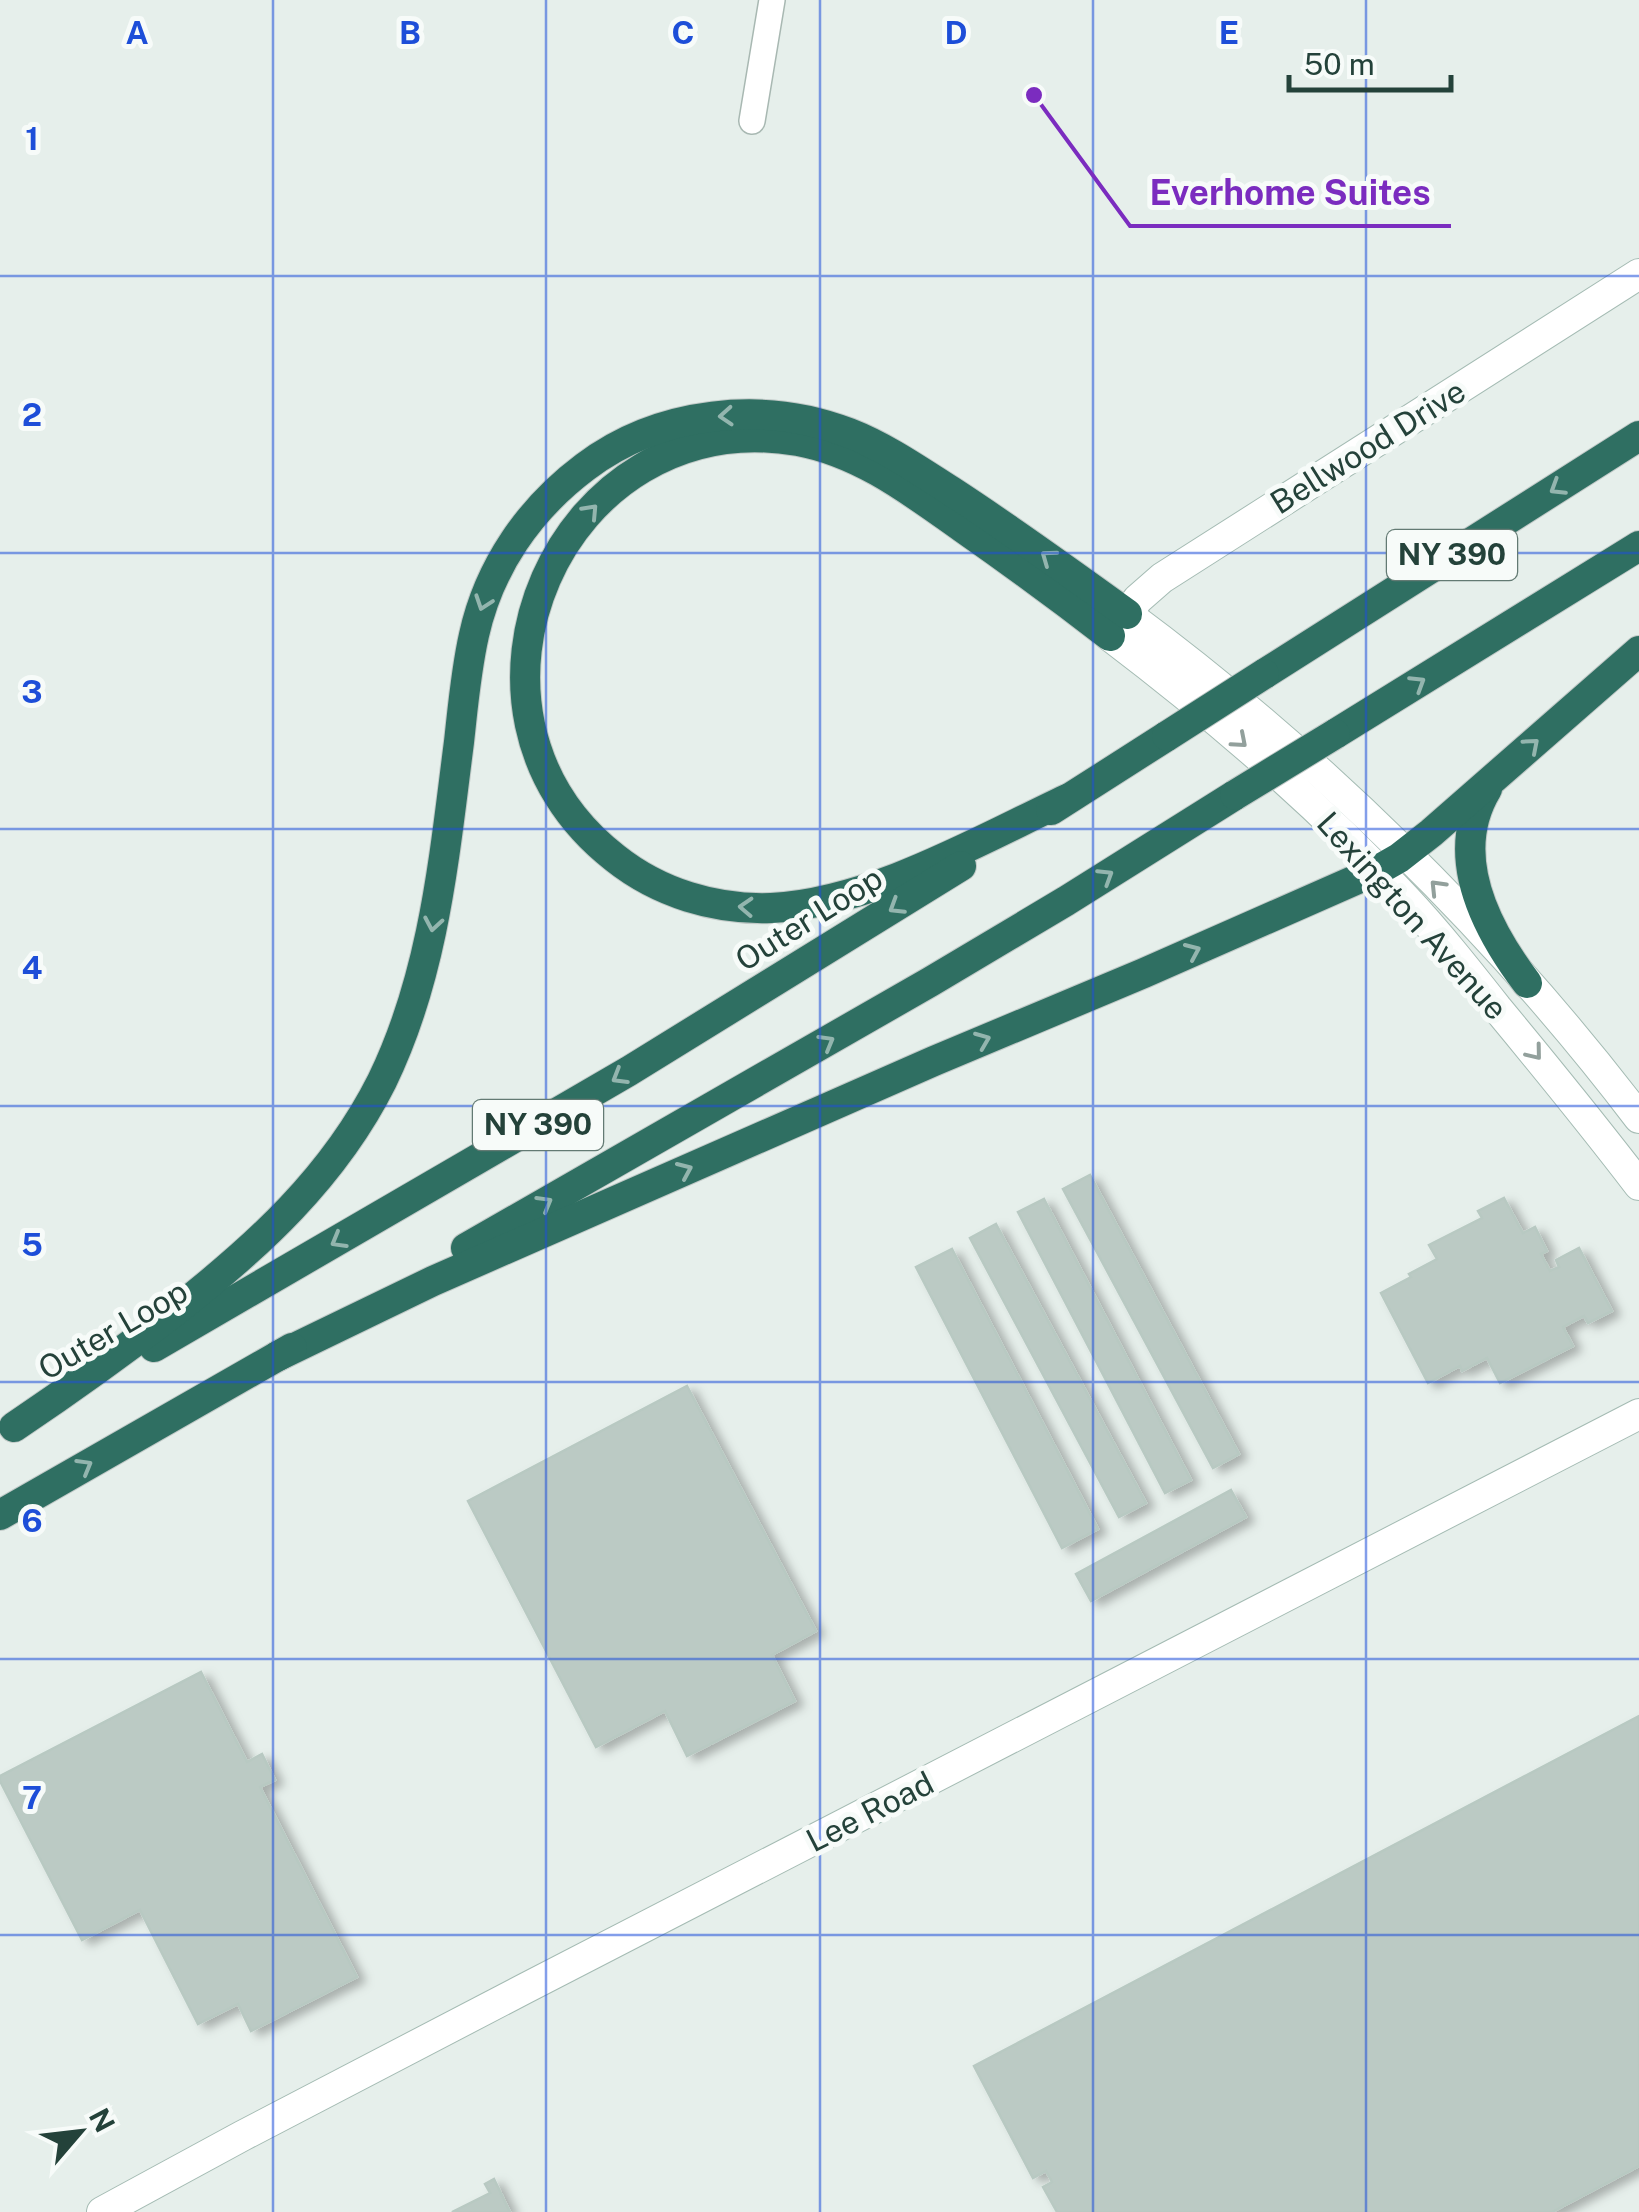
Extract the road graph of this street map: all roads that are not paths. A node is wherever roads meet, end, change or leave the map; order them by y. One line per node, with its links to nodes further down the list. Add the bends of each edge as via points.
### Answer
1 (772, 0): 2 (street)
2 (752, 121)
3 (1639, 274): 6 (street, Bellwood Drive, via 1162,578)
4 (1639, 436): 9 (highway, Outer Loop / NY 390, one-way to 9, bridge)
5 (1639, 546): 14 (highway, NY 390, one-way to 5, bridge, via 946,972)
6 (1118, 625): 9 (highway, one-way to 6, via 921,867 827,899 744,908 685,896 608,852 554,787 535,744 525,692 532,614 562,547 616,488 691,448 773,438 832,449 878,470 1008,560); 10 (street, Lexington Avenue, via 1169,681); 16 (highway, one-way to 16, via 1006,527 866,441 826,425 772,416 701,418 641,435 591,462 531,517 484,599 468,664 429,945 397,1048 366,1111 316,1182 257,1244 122,1352)
7 (1639, 650): 8 (highway, one-way to 7)
8 (1500, 773): 10 (highway); 11 (highway, via 1476,812 1471,864 1487,918)
9 (1067, 799): 16 (highway, Outer Loop / NY 390, one-way to 16, via 630,1071)
10 (1391, 862): 11 (street, Lexington Avenue, one-way to 10); 13 (street, Lexington Avenue, one-way to 13, via 1423,918); 14 (highway, one-way to 10, via 433,1280)
11 (1528, 983): 12 (street, Lexington Avenue)
12 (1639, 1118)
13 (1639, 1185)
14 (278, 1356): 17 (highway, NY 390, one-way to 14)
15 (1639, 1414): 18 (street, Lee Road)
16 (7, 1431)
17 (0, 1515)
18 (102, 2212)

